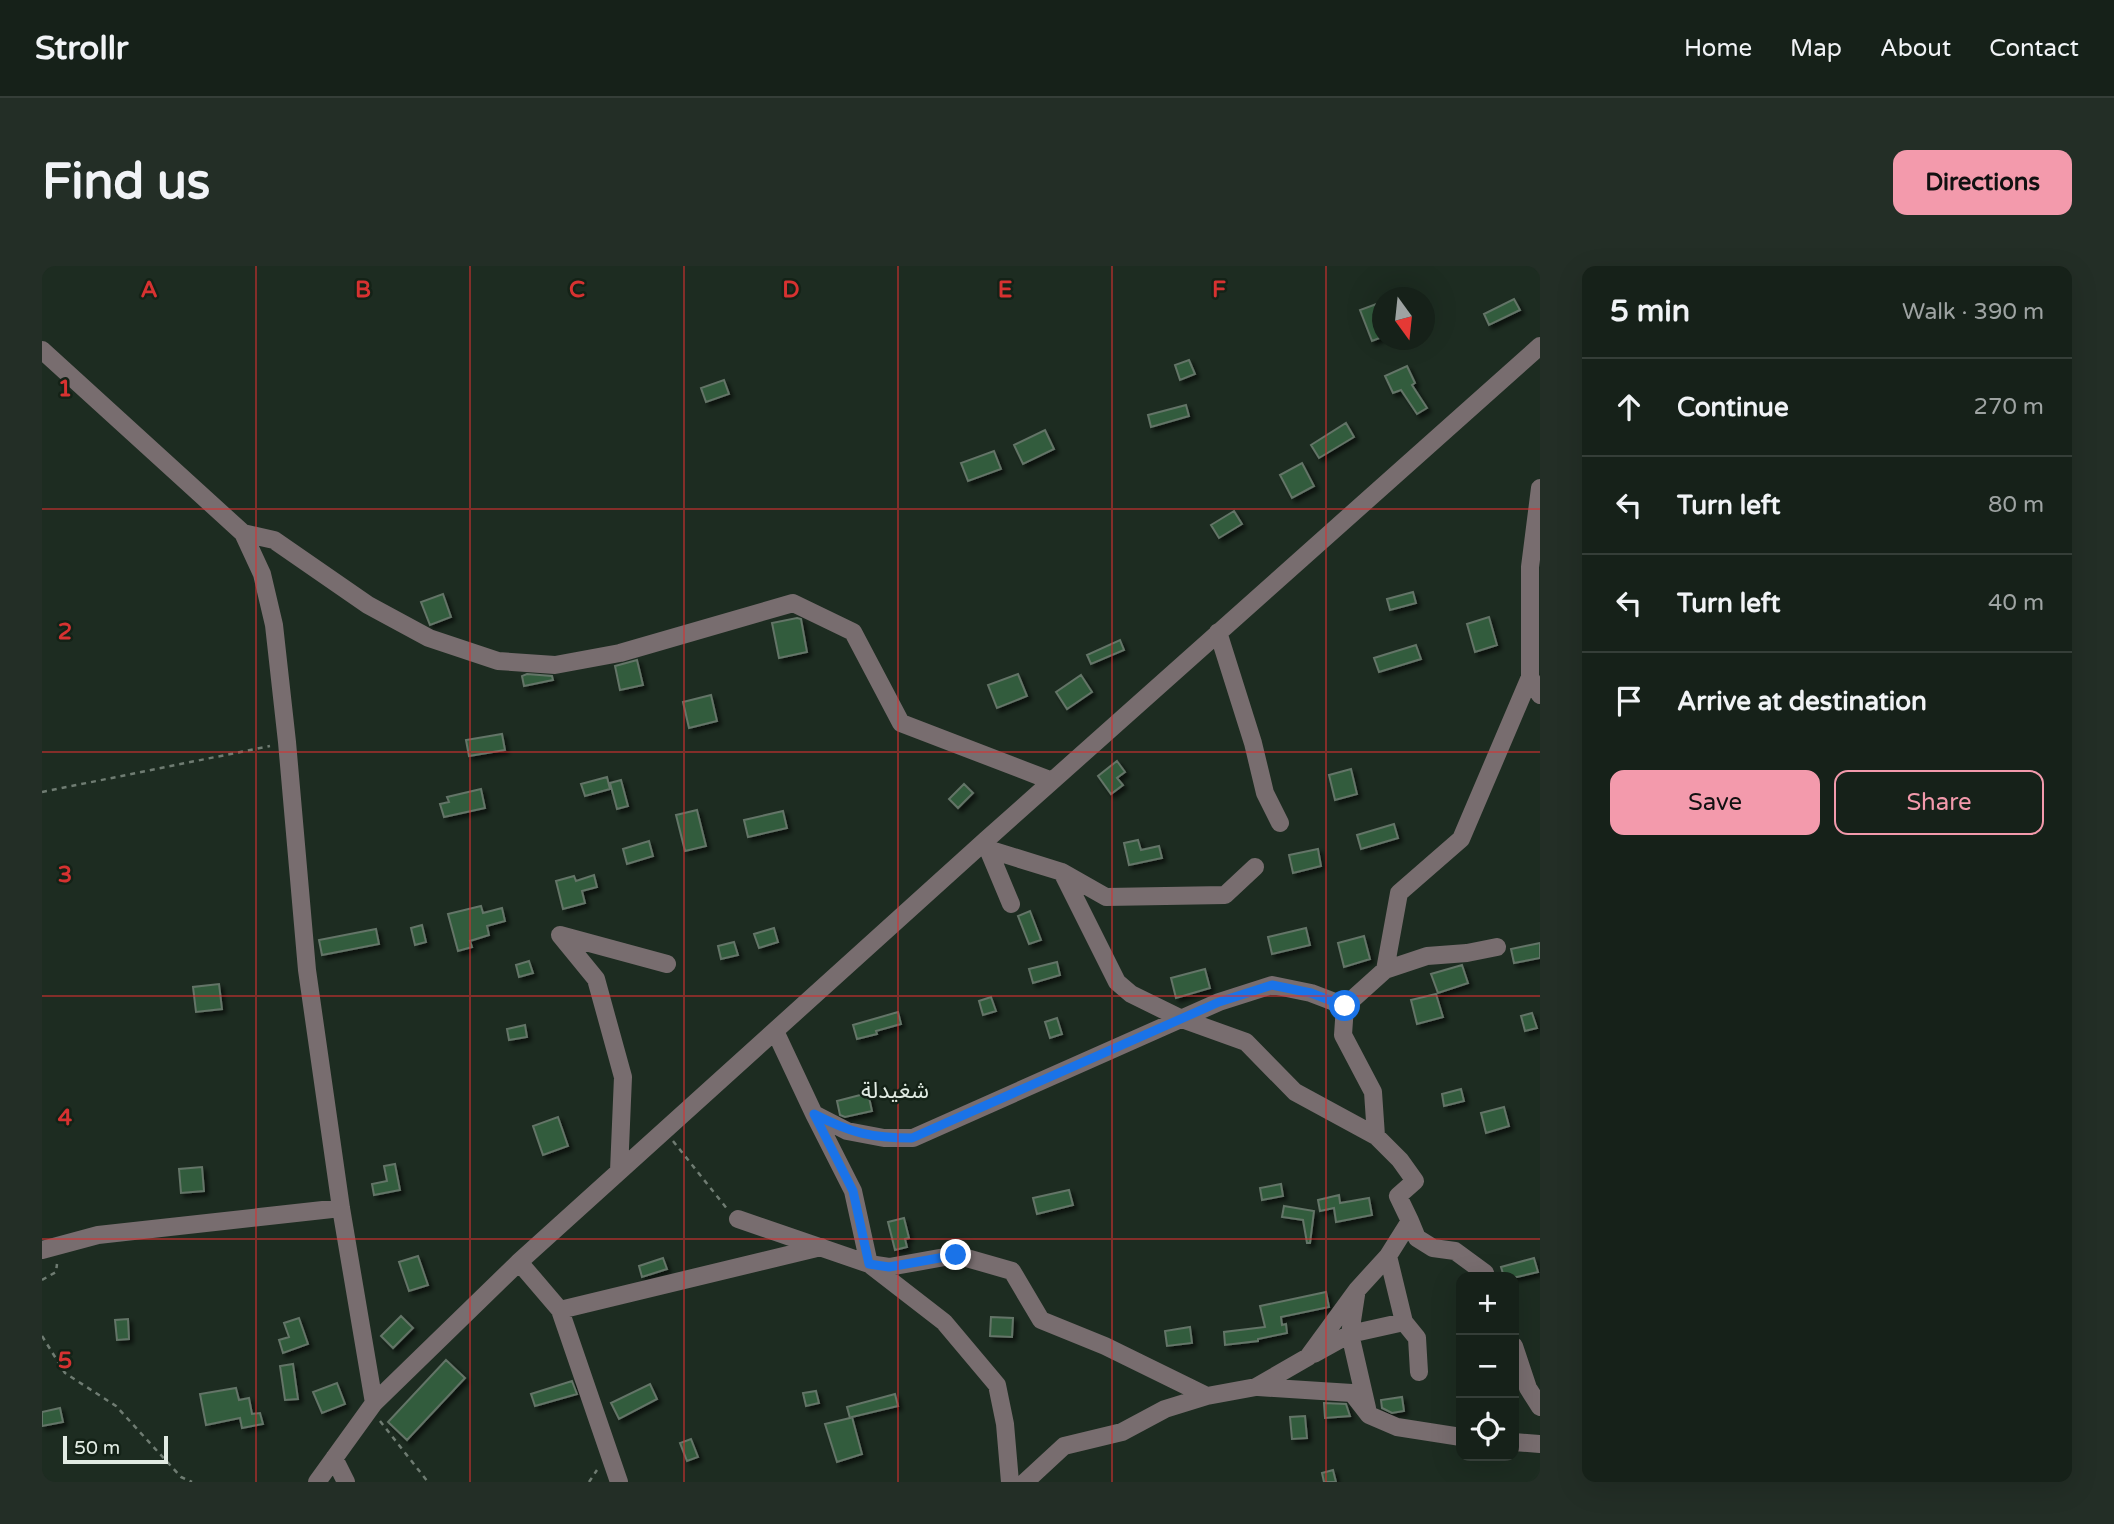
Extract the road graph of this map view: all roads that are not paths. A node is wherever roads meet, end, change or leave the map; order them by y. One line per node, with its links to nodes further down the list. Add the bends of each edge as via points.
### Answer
1 (1540, 346): 5 (street)
2 (42, 350): 4 (street)
3 (1540, 488): 6 (street, via 1530,567)
4 (243, 533): 8 (street, via 274,540 368,605 429,638 498,661 555,665 620,653 793,603 853,632 901,723); 23 (street, via 262,574 274,625 307,970)
5 (1218, 632): 8 (street); 9 (street, via 1265,793)
6 (1530, 677): 7 (street); 16 (street, via 1461,839 1399,893)
7 (1540, 695)
8 (1052, 781): 10 (street)
9 (1280, 823)
10 (987, 844): 12 (street); 13 (street); 19 (street)
11 (1255, 867): 12 (street, via 1225,895 1106,897)
12 (1062, 872): 18 (street, via 1117,982 1130,994)
13 (1010, 904)
14 (1497, 947): 16 (street, via 1427,956)
15 (667, 964): 22 (street, via 559,935 596,979 623,1077)
16 (1385, 970): 17 (street)
17 (1345, 1006): 18 (street, via 1272,985); 21 (street, via 1343,1035 1373,1092)
18 (1182, 1019): 20 (street, via 912,1138 847,1131); 21 (street, via 1246,1042 1295,1092)
19 (775, 1031): 20 (street); 22 (street)
20 (814, 1114): 30 (street, via 853,1191)
21 (1376, 1136): 25 (street, via 1415,1181 1398,1196)
22 (619, 1171): 29 (street)
23 (341, 1208): 27 (street, via 98,1235); 41 (street)
24 (738, 1219): 26 (street)
25 (1410, 1221): 28 (street); 31 (street, via 1417,1238 1433,1248 1455,1251)
26 (821, 1247): 30 (street); 33 (street)
27 (50, 1248)
28 (1388, 1256): 32 (street); 34 (street)
29 (519, 1262): 33 (street); 41 (street)
30 (869, 1264): 40 (street, via 889,1267 956,1255 1012,1271 1041,1320); 51 (street, via 944,1322 997,1385)
31 (1484, 1272)
32 (1357, 1290): 35 (street); 36 (street)
33 (560, 1310): 50 (street)
34 (1404, 1322): 35 (street); 38 (street, via 1417,1338)
35 (1350, 1334): 36 (street); 43 (street)
36 (1308, 1357): 39 (street)
37 (1519, 1361): 42 (street)
38 (1419, 1372)
39 (1256, 1387): 40 (street); 43 (street, via 1352,1394)
40 (1207, 1396): 52 (street, via 1165,1409 1122,1432 1064,1446)
41 (372, 1406): 47 (street)
42 (1540, 1407)
43 (1369, 1415): 44 (street, via 1397,1427)
44 (1456, 1436)
45 (1519, 1443): 46 (street)
46 (1540, 1444)
47 (334, 1458): 48 (street); 49 (street)
48 (317, 1482)
49 (346, 1482)
50 (619, 1482)
51 (1010, 1482)
52 (1025, 1482)

